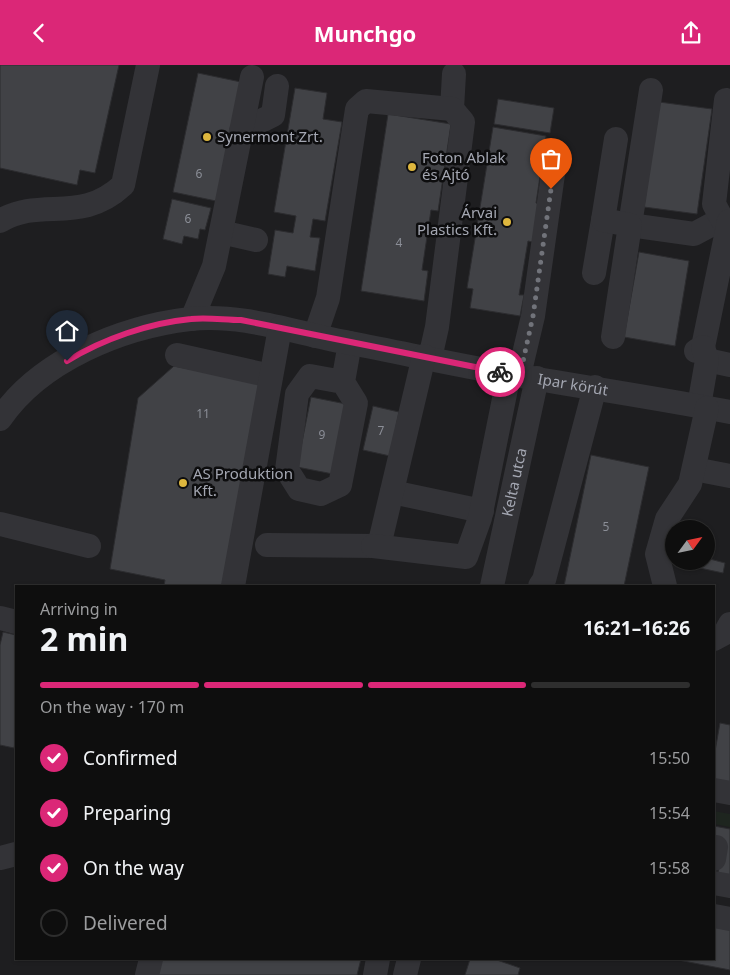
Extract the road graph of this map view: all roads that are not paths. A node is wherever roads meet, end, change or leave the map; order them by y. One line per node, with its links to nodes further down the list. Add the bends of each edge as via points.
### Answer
1 (148, 65): 13 (street, via 123,185 110,197 88,206 66,211 42,209)
2 (454, 74): 7 (street)
3 (252, 77): 8 (street)
4 (277, 85): 8 (street, via 273,115)
5 (651, 90): 14 (street)
6 (726, 100): 12 (street, via 714,204)
7 (452, 109): 20 (street, via 366,101 357,109 328,298); 25 (street, via 463,122 437,327)
8 (241, 131): 15 (street)
9 (616, 139): 11 (street)
10 (556, 153): 28 (street)
11 (603, 220): 14 (street); 17 (street)
12 (727, 220): 14 (street, via 694,235); 23 (street)
13 (0, 221)
14 (630, 225): 21 (street)
15 (222, 232): 16 (street); 18 (street, via 214,266)
16 (256, 240)
17 (594, 273)
18 (192, 319): 19 (street, Ipar körút, via 241,320); 32 (street, Ipar körút, via 133,332 82,351 25,391)
19 (280, 328): 20 (street, Ipar körút); 27 (street)
20 (315, 336): 22 (street, Ipar körút)
21 (613, 337)
22 (350, 343): 25 (street, Ipar körút); 29 (street)
23 (702, 353): 26 (street); 31 (street)
24 (177, 355): 27 (street)
25 (427, 357): 28 (street, Ipar körút); 35 (street)
26 (730, 365)
27 (271, 376): 41 (street)
28 (522, 376): 30 (street, Ipar körút); 36 (street); 42 (street, Kelta utca)
29 (343, 383): 29 (street, via 356,403 340,485 321,494 299,489 287,470 298,394 310,376)
30 (595, 387): 31 (street, Ipar körút); 43 (street)
31 (712, 409): 33 (street)
32 (0, 419)
33 (694, 469): 34 (street); 44 (street, via 690,485 667,519 657,554)
34 (730, 476)
35 (392, 493): 36 (street); 40 (street, via 379,546)
36 (482, 511): 40 (street, via 466,557)
37 (0, 524): 39 (street)
38 (267, 545): 40 (street)
39 (89, 546)
40 (373, 546)
41 (233, 585)
42 (492, 585)
43 (540, 585)
44 (664, 585)
45 (0, 618): 46 (street)
46 (15, 622)
47 (730, 624): 48 (street, via 725,633)
48 (715, 638)
49 (715, 790): 50 (street)
50 (730, 793)
51 (715, 883): 52 (street)
52 (730, 886)
53 (715, 899): 54 (street)
54 (730, 902)
55 (715, 916): 56 (street)
56 (730, 919)
57 (151, 960): 60 (street)
58 (378, 960): 61 (street)
59 (409, 960): 62 (street)
60 (147, 975)
61 (375, 975)
62 (405, 975)

